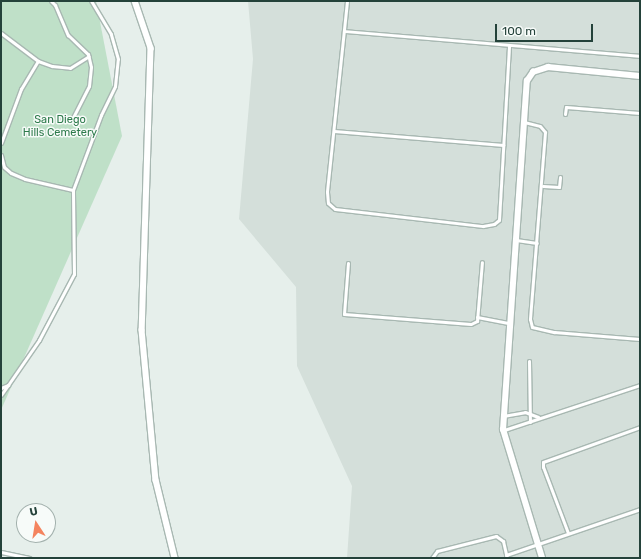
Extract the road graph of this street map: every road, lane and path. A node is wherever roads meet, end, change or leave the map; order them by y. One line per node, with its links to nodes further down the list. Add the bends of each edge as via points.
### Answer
1 (51, 1): 8 (lane, via 68,35)
2 (91, 1): 22 (lane, via 111,34 115,47 118,59 116,86 101,115)
3 (135, 1): 47 (street, via 151,48 142,330 156,480)
4 (347, 1): 5 (lane)
5 (344, 32): 7 (lane); 16 (lane)
6 (1, 33): 10 (lane)
7 (509, 45): 9 (lane); 18 (lane)
8 (89, 56): 10 (lane, via 70,68); 14 (lane, via 89,86)
9 (640, 56)
10 (38, 61): 17 (lane, via 21,89)
11 (640, 76): 15 (street, via 548,67 533,72 527,81)
12 (640, 113): 13 (lane, via 566,107)
13 (565, 114)
14 (72, 120)
15 (524, 122): 21 (lane, via 540,126 545,132); 23 (street)
16 (334, 131): 18 (lane); 18 (lane, via 327,192 330,206 483,226 499,220)
17 (1, 143)
18 (503, 145)
19 (1, 155): 22 (lane, via 4,167 25,180)
20 (560, 177): 21 (lane, via 559,187)
21 (543, 186): 24 (lane)
22 (73, 190): 31 (lane, via 74,274 39,340)
23 (516, 240): 24 (lane); 28 (street)
24 (537, 243): 29 (lane, via 530,319 532,327 554,332)
25 (482, 262): 27 (lane)
26 (348, 263): 27 (lane, via 342,311 347,315 471,324 476,322)
27 (477, 317): 28 (lane)
28 (509, 323): 36 (street)
29 (640, 339)
30 (529, 361): 35 (lane)
31 (8, 384): 33 (lane); 34 (lane)
32 (640, 385): 37 (lane)
33 (1, 388)
34 (1, 395)
35 (530, 412): 36 (lane); 37 (lane); 38 (lane)
36 (503, 416): 40 (street)
37 (538, 417): 38 (lane)
38 (530, 422): 40 (lane)
39 (640, 427): 42 (lane, via 543,462)
40 (503, 430): 43 (street)
41 (640, 509): 42 (lane)
42 (568, 533): 43 (lane)
43 (537, 543): 45 (lane); 49 (street)
44 (1, 552): 46 (lane)
45 (506, 556): 48 (lane, via 503,541 496,536 437,552)
46 (29, 558)
47 (175, 558)
48 (432, 558)
49 (542, 558)

